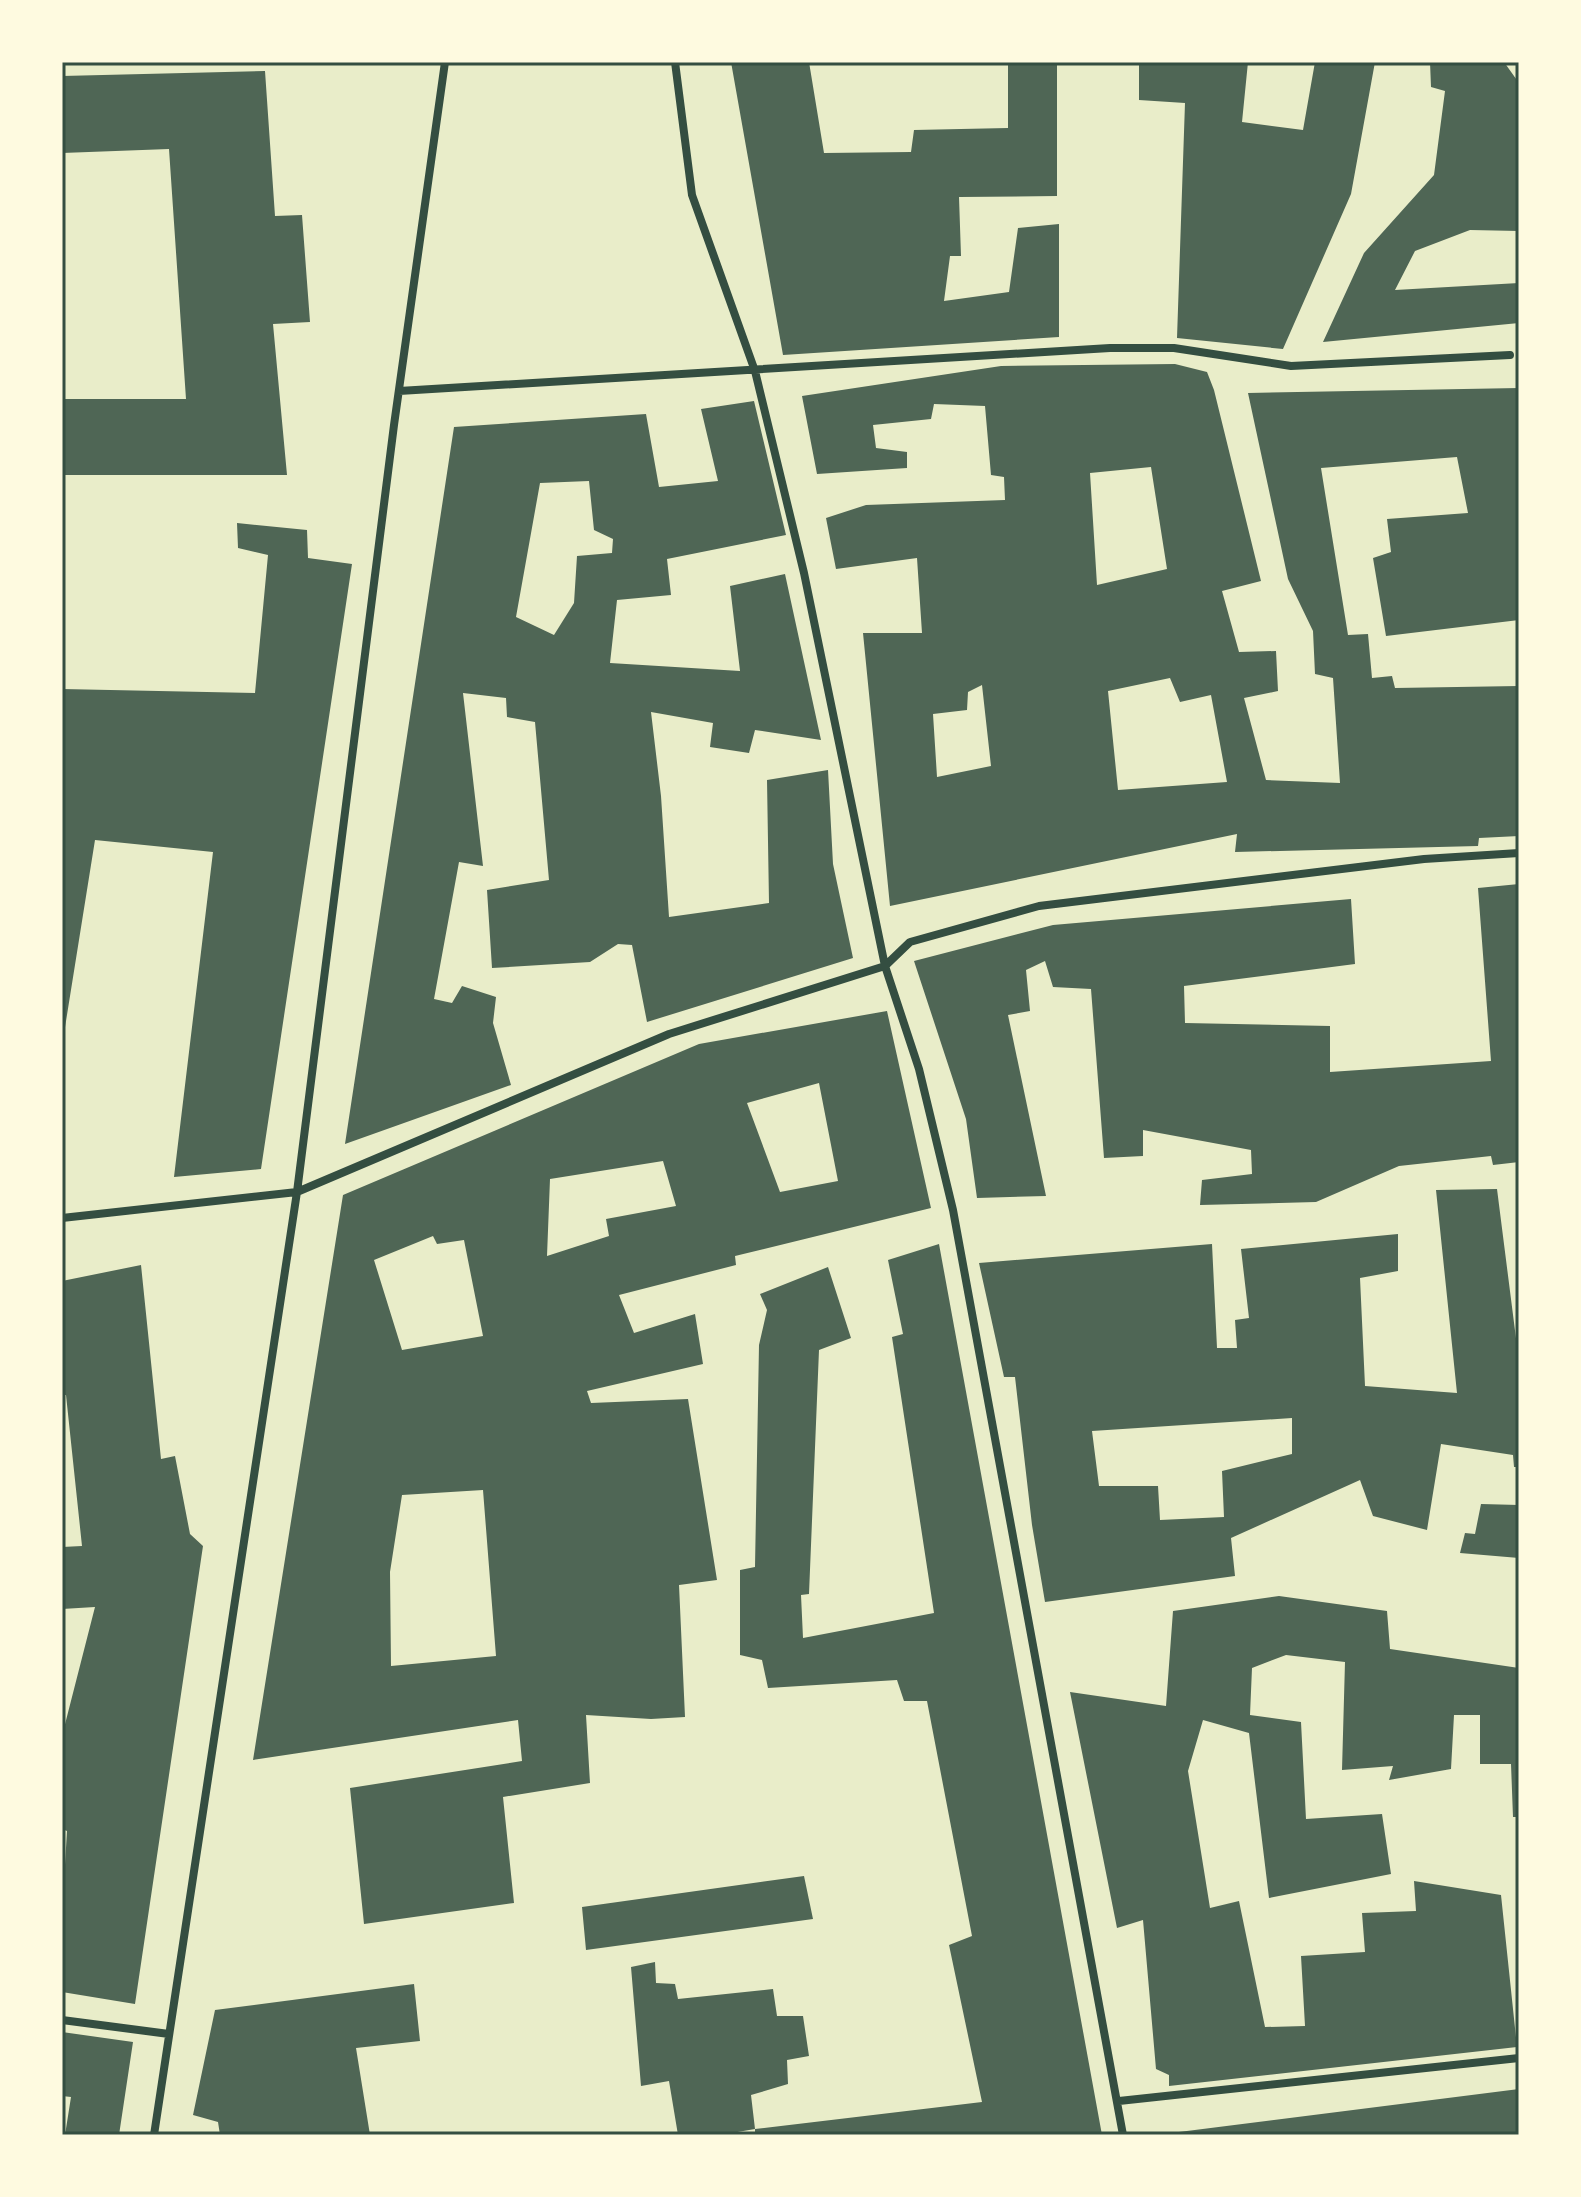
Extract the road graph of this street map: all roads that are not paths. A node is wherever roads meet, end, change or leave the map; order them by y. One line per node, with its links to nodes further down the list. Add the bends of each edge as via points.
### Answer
1 (445, 62): 5 (street)
2 (675, 62): 4 (street, via 692,195)
3 (1510, 355): 4 (street, via 1291,366 1174,348 1110,348)
4 (755, 371): 5 (street); 7 (street, via 804,573)
5 (399, 391): 8 (street)
6 (1519, 853): 7 (street, via 1424,859 1039,906 910,942)
7 (885, 966): 8 (street, via 669,1034); 13 (street, via 919,1069 953,1210)
8 (297, 1192): 9 (street); 11 (street)
9 (62, 1218)
10 (62, 2020): 11 (street)
11 (169, 2034): 14 (street)
12 (1519, 2058): 13 (street)
13 (1119, 2101): 15 (street)
14 (154, 2135)
15 (1123, 2135)

